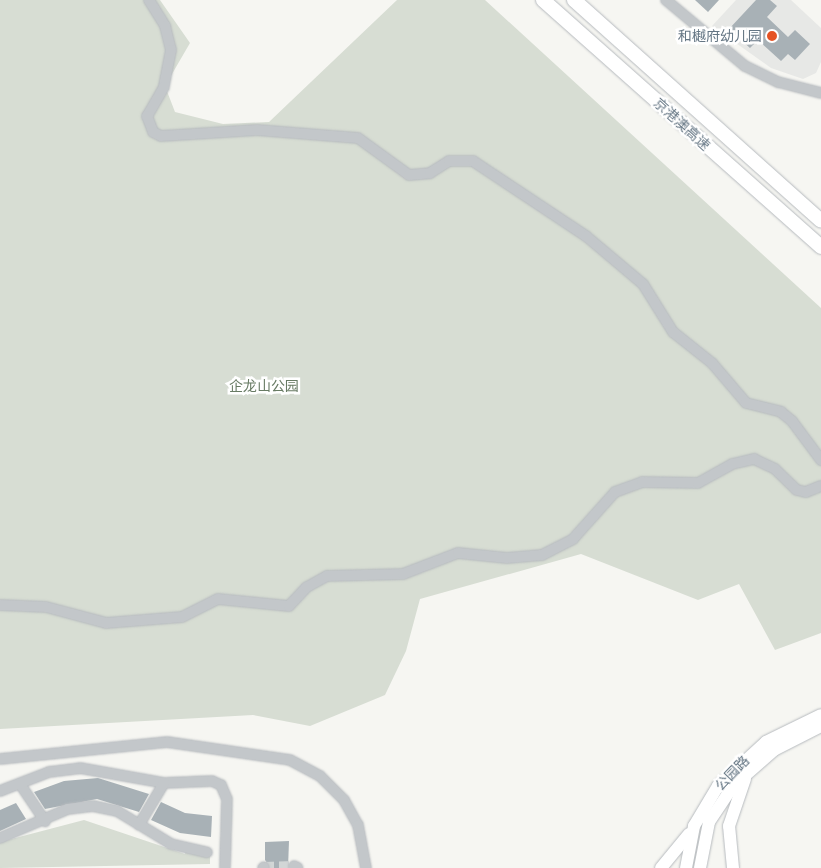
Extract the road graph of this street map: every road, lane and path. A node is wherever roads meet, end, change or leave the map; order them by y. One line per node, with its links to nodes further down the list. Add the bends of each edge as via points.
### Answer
1 (149, 0): 8 (street, via 164,26 171,50 164,88 147,116 153,132 161,136 257,130 358,138 372,143 409,175 430,173 449,161 473,161 586,236 643,284 673,332 712,363 746,403 781,412 792,421)
2 (543, 0): 7 (highway, 京港澳高速)
3 (574, 0): 6 (highway, 京港澳高速)
4 (666, 0): 5 (street, via 745,66 778,82)
5 (820, 91)
6 (821, 221)
7 (821, 247)
8 (821, 460)
9 (821, 486): 10 (street, via 814,491 797,490 775,469 754,459 732,464 698,483 642,482 615,492 572,539 542,554 507,558 458,553 396,576 327,576 307,586 289,606 218,599 182,617 106,623 46,607)
10 (0, 605)
11 (821, 715): 20 (main road, 公园路, via 778,734 744,760 718,786)
12 (821, 726): 14 (main road, 公园路, via 784,744)
13 (0, 759): 24 (street, via 167,742 290,760 320,776 344,800 358,825)
14 (752, 768): 27 (main road, 公园路, via 709,822); 28 (main road, via 731,816)
15 (164, 783): 16 (street, via 80,768 49,772); 19 (street); 23 (street, via 212,781 225,791)
16 (20, 784): 17 (street); 18 (street)
17 (0, 791)
18 (45, 821): 19 (street, via 68,809 93,806 117,811); 21 (street)
19 (139, 825): 22 (street, via 171,844)
20 (694, 826): 25 (main road); 26 (main road, 公园路)
21 (0, 838)
22 (207, 852)
23 (226, 868)
24 (366, 868)
25 (661, 868)
26 (686, 868)
27 (700, 868)
28 (733, 868)

